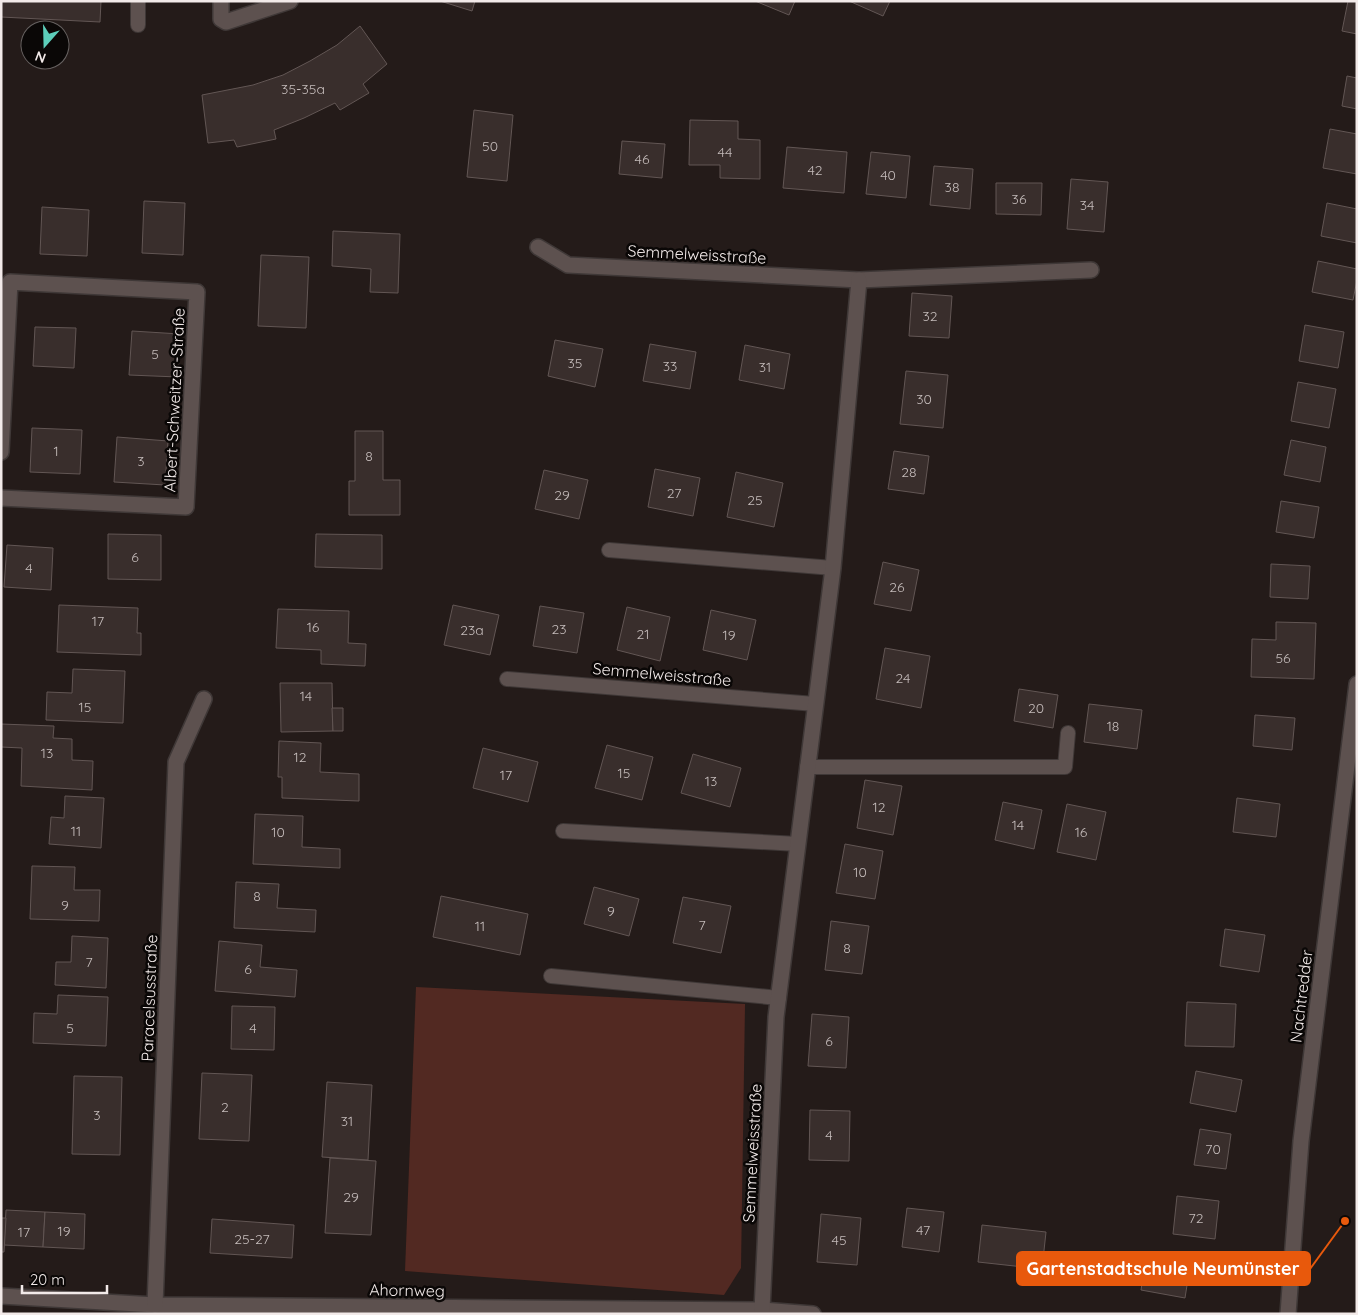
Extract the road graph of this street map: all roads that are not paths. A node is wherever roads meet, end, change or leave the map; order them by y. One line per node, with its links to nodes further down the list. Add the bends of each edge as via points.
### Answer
1 (138, 1): 4 (lane)
2 (221, 1): 3 (street, via 221,20 226,22)
3 (290, 1)
4 (138, 25)
5 (538, 247): 7 (street, Semmelweisstraße, via 568,265)
6 (1091, 270): 7 (street, Semmelweisstraße)
7 (859, 280): 12 (street, Semmelweisstraße)
8 (2, 426): 9 (street, Albert-Schweitzer-Straße); 10 (street, Albert-Schweitzer-Straße, via 10,282 197,292 186,507)
9 (1, 452)
10 (1, 498)
11 (608, 550): 12 (lane)
12 (832, 568): 16 (street, Semmelweisstraße)
13 (507, 679): 16 (lane, Semmelweisstraße)
14 (1357, 684): 27 (street, Nachtredder, via 1301,1141)
15 (204, 699): 24 (street, Paracelsusstraße, via 176,762)
16 (815, 704): 18 (street, Semmelweisstraße)
17 (1068, 733): 18 (lane, via 1065,767)
18 (807, 768): 20 (street, Semmelweisstraße)
19 (563, 831): 20 (lane)
20 (798, 844): 22 (street, Semmelweisstraße)
21 (551, 976): 22 (lane)
22 (778, 998): 25 (street, Semmelweisstraße)
23 (1, 1296): 24 (street, Ahornweg)
24 (155, 1305): 25 (street, Ahornweg)
25 (762, 1310): 26 (street, Ahornweg)
26 (813, 1314)
27 (1288, 1314)

